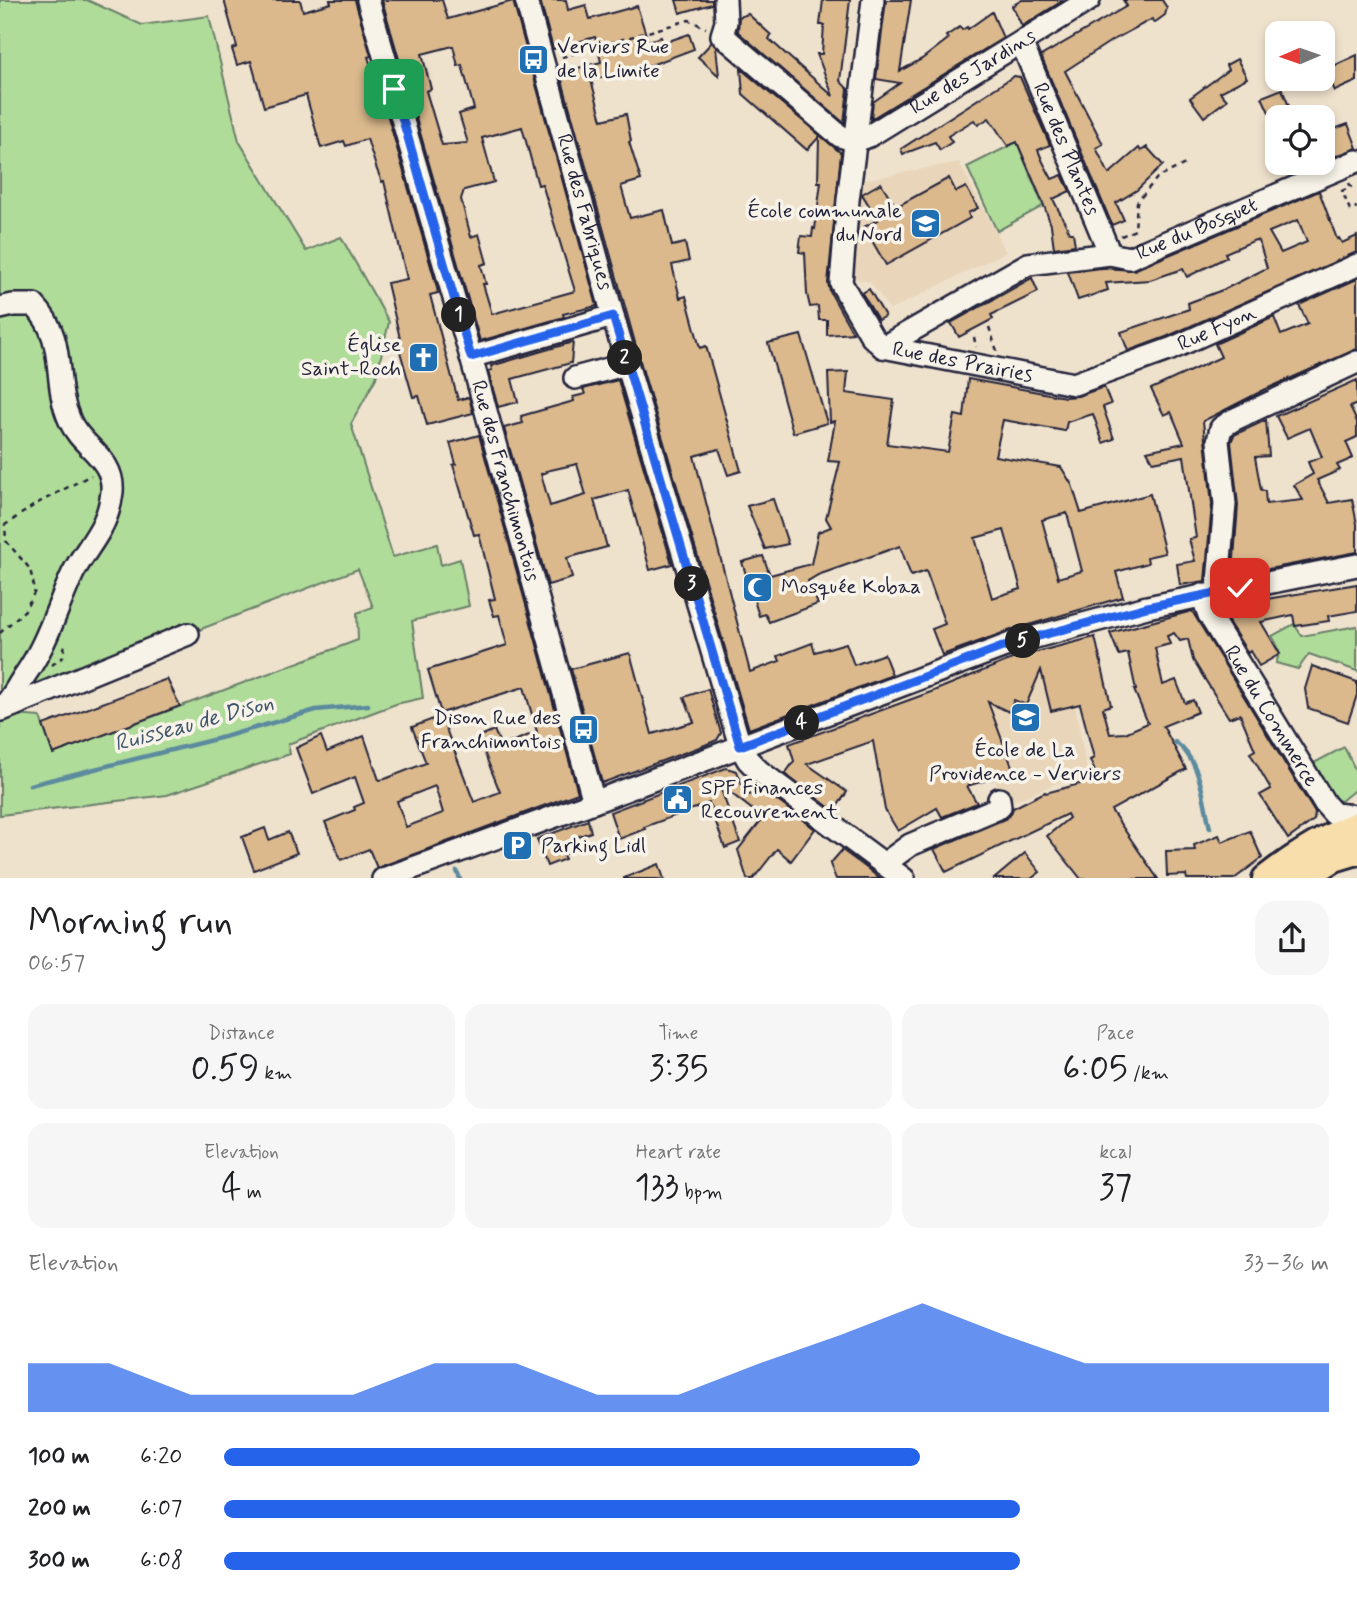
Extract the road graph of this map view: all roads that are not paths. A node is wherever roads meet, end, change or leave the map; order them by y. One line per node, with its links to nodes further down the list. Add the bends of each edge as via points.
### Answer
1 (368, 0): 14 (street, Rue des Franchimontois)
2 (526, 0): 12 (street, Rue des Fabriques)
3 (725, 0): 7 (street, via 722,35)
4 (873, 0): 7 (street, Rue des Prairies)
5 (1090, 0): 6 (street, Rue des Jardins)
6 (1022, 44): 7 (street, Rue des Jardins, via 869,136); 9 (street, Rue des Plantes)
7 (855, 150): 13 (street, Rue des Prairies, via 841,282 872,337)
8 (1350, 165): 9 (street, Rue du Bosquet, via 1129,258)
9 (1108, 248): 13 (street, Rue du Bosquet, via 1028,264)
10 (1357, 264): 18 (street, Rue Fyon, via 1171,349)
11 (0, 309): 22 (street, via 34,305 47,319 67,415 77,433 103,459 112,491 99,536 74,572 42,647 10,702)
12 (613, 316): 14 (street); 16 (street, Rue des Fabriques)
13 (883, 347): 18 (street, Rue des Prairies)
14 (471, 357): 25 (street, Rue des Franchimontois)
15 (1357, 362): 20 (street, via 1222,428 1218,441 1225,504)
16 (627, 364): 17 (street); 23 (street, Rue des Fabriques)
17 (575, 377)
18 (1074, 384)
19 (1357, 565): 20 (street)
20 (1210, 594): 23 (street, via 1013,643); 26 (street, Rue du Commerce, via 1209,615 1325,804 1334,814)
21 (188, 634): 22 (street)
22 (0, 710)
23 (740, 746): 25 (street); 29 (street, via 759,771)
24 (999, 799): 29 (street, via 1000,807 910,845)
25 (594, 802): 30 (street)
26 (1357, 816)
27 (1357, 825): 32 (main road, via 1336,833)
28 (1357, 851): 33 (main road, via 1334,858)
29 (884, 864): 31 (street)
30 (383, 878)
31 (904, 878)
32 (1266, 878)
33 (1301, 878)

